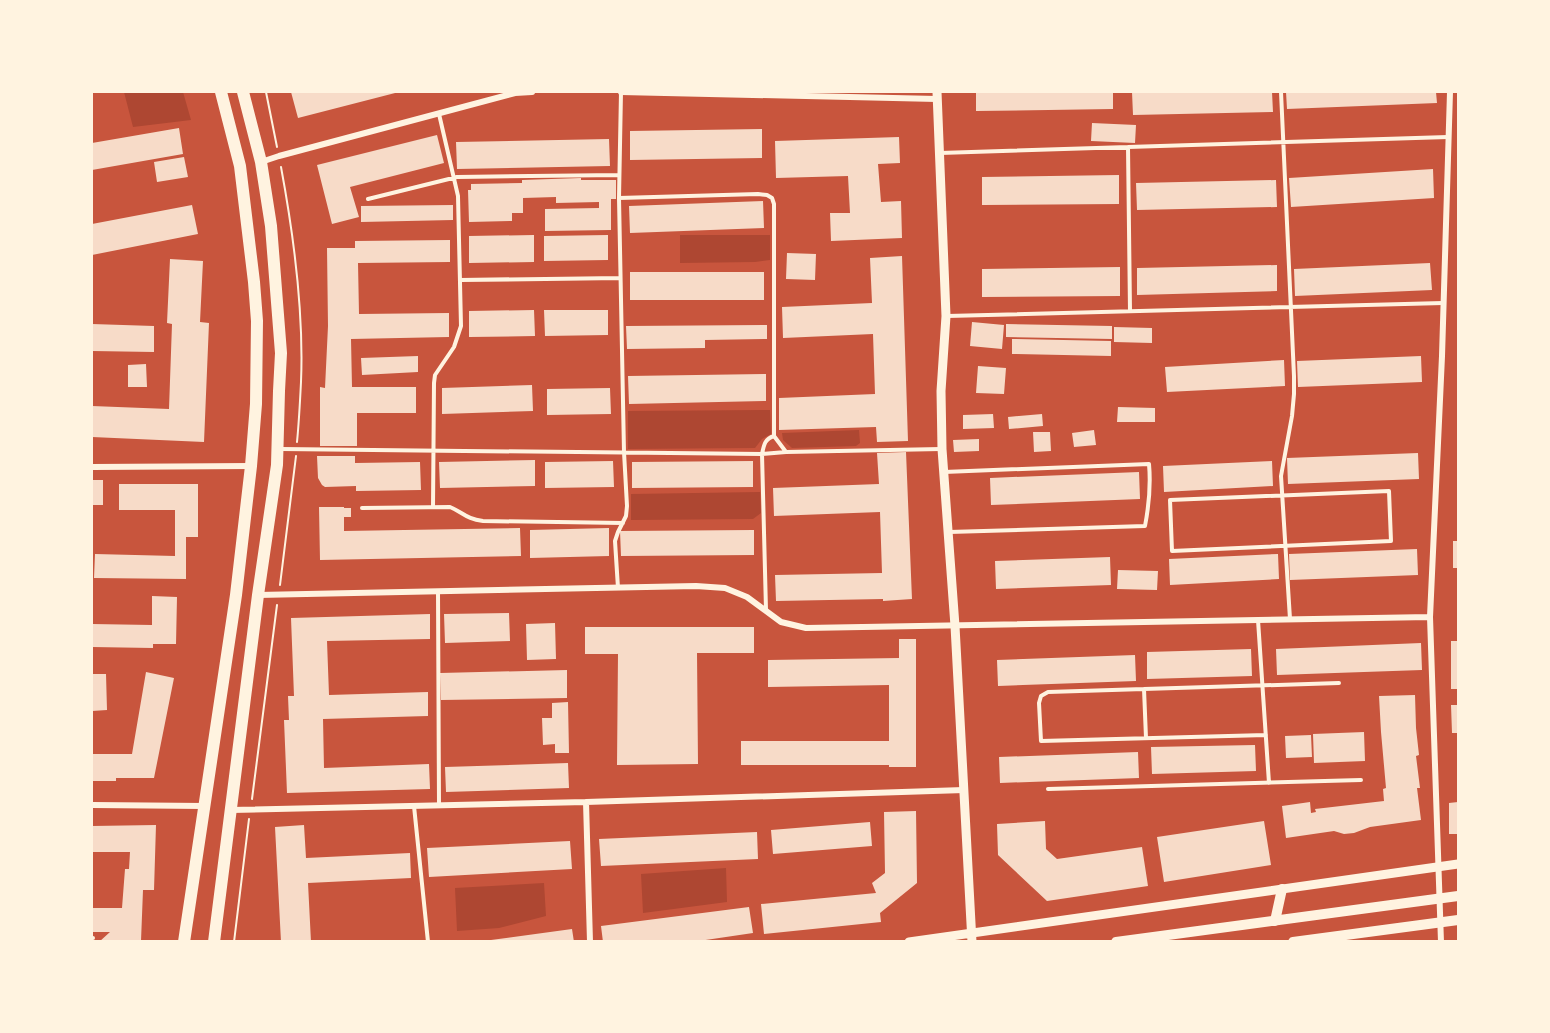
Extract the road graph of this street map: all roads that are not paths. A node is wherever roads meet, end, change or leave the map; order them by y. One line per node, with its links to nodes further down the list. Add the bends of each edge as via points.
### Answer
1 (221, 92): 32 (main road, via 240,166 254,282 257,370)
2 (243, 92): 14 (main road)
3 (532, 92): 9 (street, via 514,93)
4 (621, 92): 5 (street); 15 (lane)
5 (665, 92): 8 (street)
6 (1281, 92): 11 (lane)
7 (1450, 92): 10 (street)
8 (937, 95): 13 (street)
9 (439, 114): 14 (street); 16 (lane)
10 (1448, 137): 11 (lane); 21 (street)
11 (1283, 142): 12 (lane); 22 (lane)
12 (1128, 147): 13 (lane); 23 (lane)
13 (939, 153): 24 (street)
14 (261, 162): 26 (main road, via 271,226 281,353)
15 (619, 175): 16 (lane); 17 (lane)
16 (453, 178): 18 (lane); 20 (lane, via 458,196)
17 (619, 198): 19 (lane); 25 (lane, via 758,194 772,198)
18 (368, 199)
19 (620, 278): 20 (lane); 29 (lane)
20 (460, 280): 28 (lane, via 461,326 454,347 435,375)
21 (1443, 303): 22 (lane); 45 (street)
22 (1290, 306): 23 (lane); 35 (lane, via 1294,394)
23 (1130, 311): 24 (lane)
24 (946, 316): 27 (street)
25 (774, 436): 30 (lane); 31 (lane, via 764,443)
26 (277, 449): 28 (lane); 43 (main road)
27 (942, 449): 30 (lane); 34 (street)
28 (433, 451): 29 (lane); 36 (lane)
29 (624, 452): 31 (lane); 38 (lane)
30 (786, 453): 31 (lane)
31 (762, 454): 44 (lane)
32 (251, 466): 33 (street); 61 (main road)
33 (92, 467)
34 (944, 472): 39 (street); 39 (lane, via 1149,464 1150,498 1145,526)
35 (1281, 495): 40 (lane); 40 (lane, via 1389,490 1391,541); 40 (lane, via 1170,500 1172,551)
36 (433, 507): 37 (lane); 38 (lane, via 450,507 471,520)
37 (362, 508)
38 (624, 523): 41 (lane, via 615,541)
39 (948, 532): 48 (street)
40 (1285, 546): 47 (lane)
41 (618, 588): 42 (street); 44 (street, via 725,588)
42 (438, 591): 43 (street); 59 (lane)
43 (258, 595): 63 (main road)
44 (766, 611): 48 (street, via 781,622 806,628)
45 (1430, 617): 47 (street); 65 (street)
46 (1258, 620): 47 (street); 48 (street); 50 (lane)
47 (1290, 620)
48 (955, 626): 57 (street)
49 (1339, 683): 50 (lane)
50 (1263, 686): 51 (lane); 52 (lane)
51 (1144, 689): 53 (lane); 53 (lane, via 1048,692 1039,703 1041,741)
52 (1266, 735): 53 (lane); 55 (lane)
53 (1146, 738)
54 (1361, 780): 55 (lane)
55 (1269, 783): 56 (lane)
56 (1048, 789)
57 (964, 790): 58 (street); 73 (street)
58 (586, 802): 59 (street); 78 (street)
59 (439, 805): 62 (street)
60 (92, 806): 61 (street)
61 (204, 806): 74 (main road)
62 (414, 806): 63 (street); 77 (lane)
63 (231, 810): 72 (main road)
64 (1458, 864): 65 (street)
65 (1438, 867): 66 (street); 68 (street)
66 (1282, 889): 70 (main road); 73 (street)
67 (1458, 896): 68 (main road)
68 (1439, 899): 70 (main road); 71 (street)
69 (1458, 920): 71 (main road)
70 (1275, 921): 80 (main road)
71 (1440, 922): 81 (main road); 82 (street)
72 (216, 926): 75 (main road); 76 (main road)
73 (972, 937): 79 (street)
74 (183, 941)
75 (214, 942)
76 (224, 942)
77 (429, 942)
78 (591, 942)
79 (909, 942)
80 (1116, 942)
81 (1293, 942)
82 (1441, 942)

